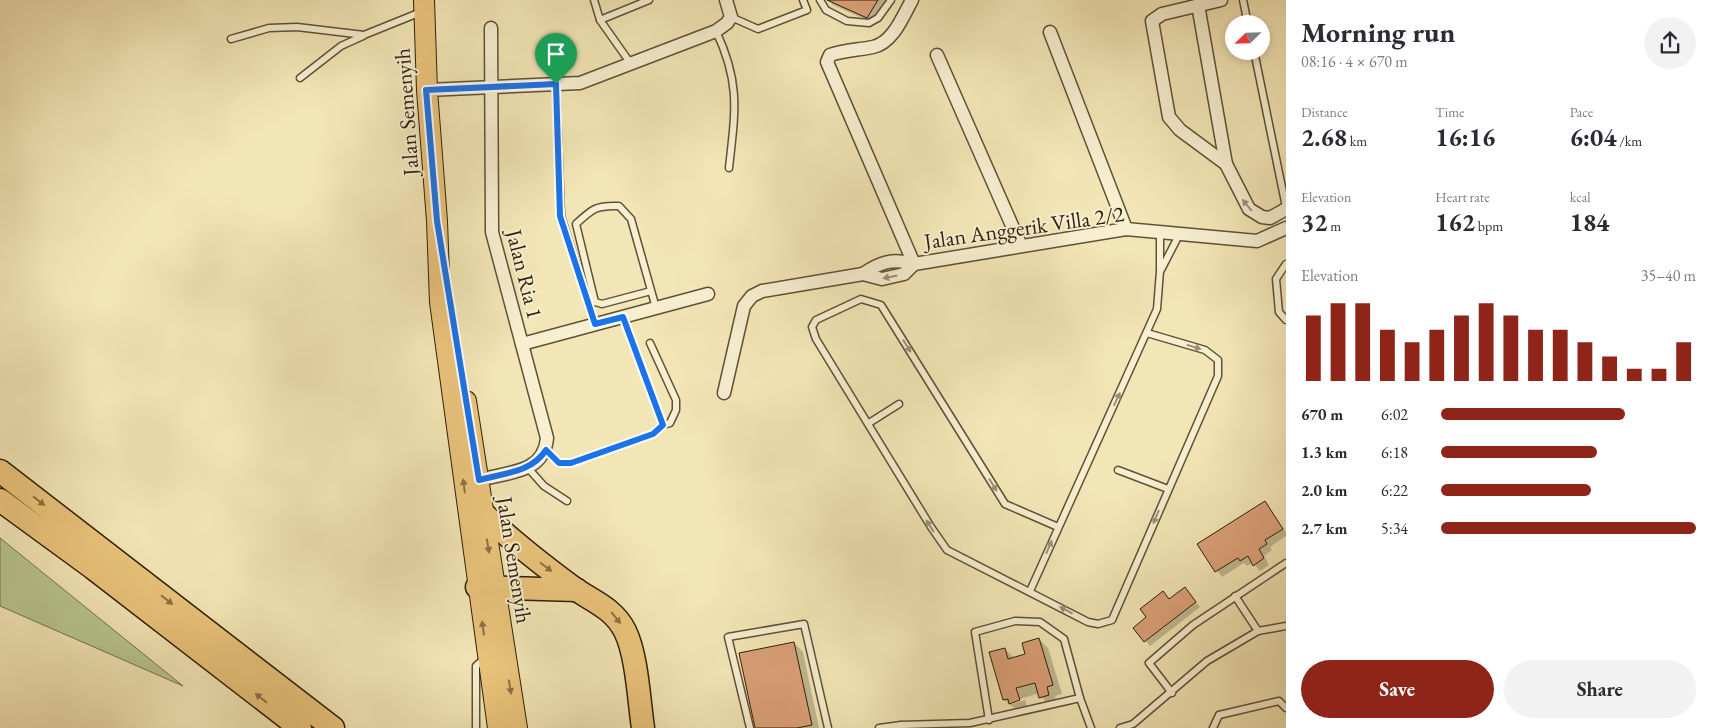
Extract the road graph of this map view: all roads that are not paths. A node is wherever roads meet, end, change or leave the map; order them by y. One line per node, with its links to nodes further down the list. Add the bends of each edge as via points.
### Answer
1 (594, 0): 14 (lane)
2 (648, 0): 14 (lane)
3 (726, 0): 13 (street)
4 (803, 0): 13 (lane, via 807,10 758,29)
5 (820, 0): 6 (lane, via 826,10 847,20 869,23 878,18)
6 (891, 0)
7 (912, 0): 36 (street, via 894,33 876,47 830,55 827,62)
8 (1221, 0): 11 (street)
9 (1243, 0): 12 (lane)
10 (424, 5): 18 (lane); 26 (main road, Jalan Semenyih)
11 (1198, 5): 27 (street); 27 (street, via 1162,14 1152,21 1169,117 1180,130)
12 (1246, 15)
13 (731, 17): 16 (street)
14 (600, 20): 22 (lane)
15 (491, 28): 25 (street, Jalan Ria 1)
16 (716, 31): 22 (street); 28 (lane, via 734,81 735,113)
17 (1050, 32): 32 (street)
18 (364, 35): 19 (lane, via 305,28 269,28); 23 (lane, via 341,46)
19 (231, 39)
20 (937, 55): 35 (street)
21 (1256, 60): 29 (lane)
22 (631, 64): 24 (street, via 580,83)
23 (300, 78)
24 (556, 84): 25 (street); 44 (lane, via 560,216)
25 (490, 88): 26 (street); 47 (street, Jalan Ria 1, via 492,232)
26 (426, 90): 30 (main road, Jalan Semenyih)
27 (1226, 164): 29 (street, one-way to 27, via 1270,218 1250,209)
28 (729, 168)
29 (1286, 208)
30 (437, 221): 56 (main road, Jalan Semenyih); 63 (main road, Jalan Semenyih, one-way to 30, via 440,302)
31 (1286, 228): 34 (street, Jalan Anggerik Villa 2/2, via 1257,241)
32 (1126, 229): 33 (street, Jalan Anggerik Villa 2/2); 35 (street, Jalan Anggerik Villa 2/2)
33 (1160, 233): 34 (street, Jalan Anggerik Villa 2/2); 38 (lane)
34 (1180, 235): 38 (lane)
35 (1021, 246): 36 (street, Jalan Anggerik Villa 2/2)
36 (914, 264): 48 (street, Jalan Anggerik Villa 2/2, via 904,274 882,279 862,274 762,291 752,296 744,306)
37 (1286, 264): 43 (lane, via 1276,279 1278,312)
38 (1160, 271): 45 (lane, via 1157,309)
39 (651, 291): 39 (lane, via 631,219 619,206 600,205 576,224 595,302 602,304); 41 (lane)
40 (708, 294): 41 (street)
41 (656, 308): 42 (street)
42 (623, 317): 44 (street); 51 (lane)
43 (1286, 320)
44 (595, 324): 47 (street)
45 (1147, 333): 57 (lane, one-way to 57, via 1205,350 1218,360 1218,376); 61 (lane, one-way to 45)
46 (650, 343): 51 (lane, via 676,400 676,410 670,423)
47 (522, 344): 52 (street, Jalan Ria 1, via 547,438)
48 (724, 393)
49 (899, 404): 50 (lane)
50 (869, 424): 61 (lane, one-way to 61, via 812,328 816,320 861,299 881,305 1005,504); 65 (lane, one-way to 50, via 947,550)
51 (663, 425): 52 (lane, via 653,434 571,463 559,463)
52 (546, 450): 53 (street)
53 (528, 468): 56 (street); 59 (lane, via 544,486)
54 (1118, 470): 57 (lane)
55 (0, 471): 76 (highway, one-way to 76)
56 (479, 480): 60 (main road, Jalan Semenyih)
57 (1168, 489): 65 (lane, one-way to 65, via 1112,620 1098,624 1088,622)
58 (0, 500): 75 (highway, one-way to 58)
59 (568, 501)
60 (483, 513): 63 (main road, Jalan Semenyih, one-way to 63); 64 (highway, one-way to 64, via 515,544)
61 (1058, 527): 65 (lane, one-way to 61)
62 (1286, 563): 66 (lane)
63 (486, 586): 64 (highway); 69 (main road, Jalan Semenyih, one-way to 63); 79 (main road, Jalan Semenyih, one-way to 79)
64 (576, 590): 80 (highway, one-way to 80, via 604,605 625,631)
65 (1030, 591)
66 (1235, 596): 68 (lane); 70 (lane, via 1149,663)
67 (1286, 626): 68 (lane)
68 (1258, 631): 70 (lane, via 1207,661)
69 (488, 657): 77 (lane, via 476,666); 78 (main road, Jalan Semenyih)
70 (1172, 693): 85 (lane, via 1133,724)
71 (1080, 698): 73 (lane); 73 (lane, via 1064,639 1040,622 1015,621 975,632); 84 (lane)
72 (1286, 708): 86 (lane, via 1279,701 1219,715)
73 (989, 720): 74 (lane, via 970,724)
74 (902, 726): 83 (lane)
75 (300, 728)
76 (333, 728)
77 (476, 728)
78 (498, 728)
79 (517, 728)
80 (643, 728)
81 (750, 728): 82 (lane, via 728,637 804,624)
82 (828, 728)
83 (879, 728)
84 (1091, 728)
85 (1120, 728)
86 (1213, 728)

